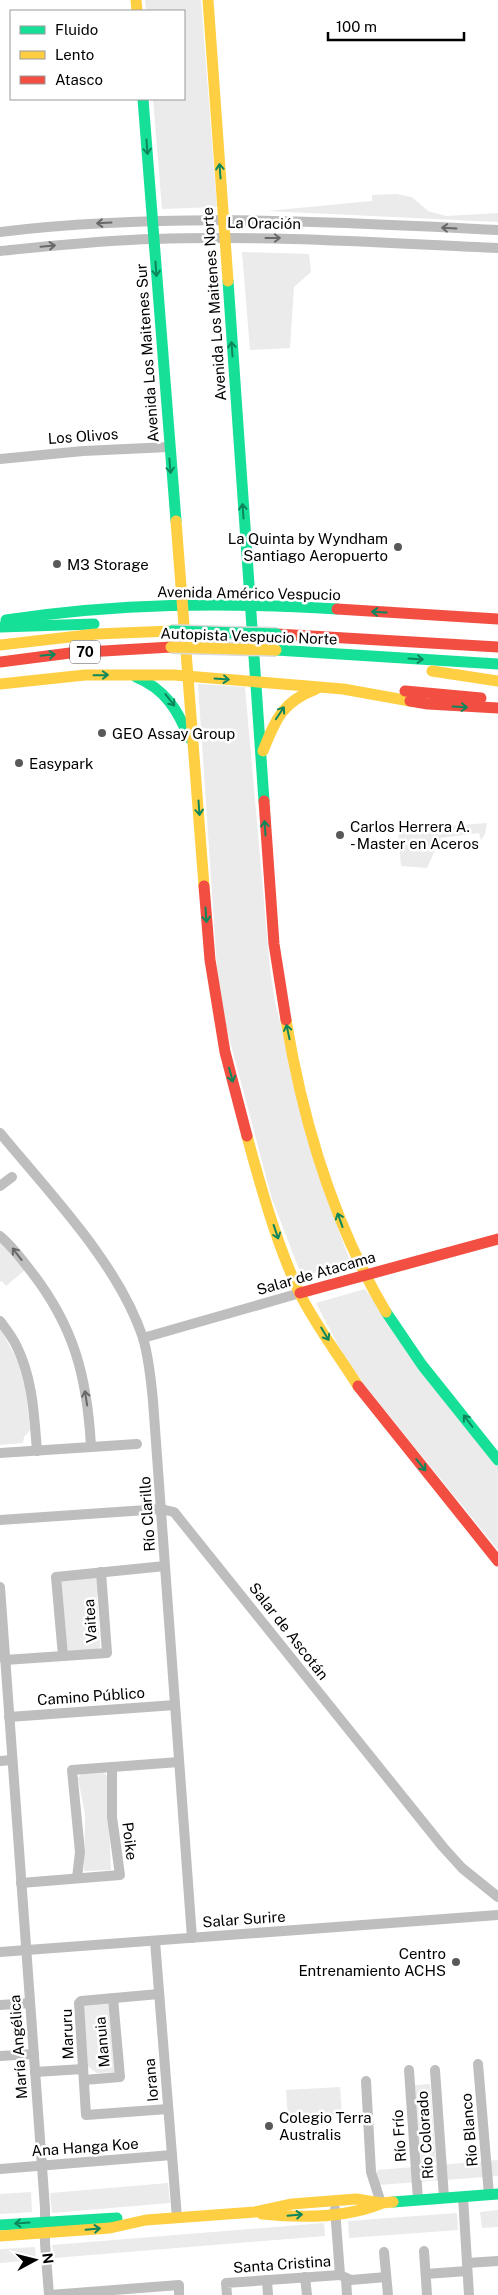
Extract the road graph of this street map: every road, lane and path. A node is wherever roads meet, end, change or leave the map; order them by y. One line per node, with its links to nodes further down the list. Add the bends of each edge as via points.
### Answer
1 (208, 0): 4 (main road, Avenida Los Maitenes Norte, one-way to 1)
2 (143, 100): 3 (main road, Avenida Los Maitenes Sur, one-way to 3)
3 (153, 220): 4 (street, La Oración); 6 (street, La Oración, one-way to 6); 8 (main road, Avenida Los Maitenes Sur)
4 (224, 220): 5 (street, La Oración, one-way to 4); 7 (main road, Avenida Los Maitenes Norte)
5 (498, 230)
6 (0, 232)
7 (224, 238): 8 (street, La Oración); 9 (street, La Oración, one-way to 9); 14 (main road, Avenida Los Maitenes Norte, one-way to 7)
8 (154, 239): 10 (street, La Oración, one-way to 8); 11 (main road, Avenida Los Maitenes Sur, one-way to 11)
9 (498, 248)
10 (0, 251)
11 (169, 447): 12 (street, Los Olivos, via 76,451); 13 (main road, Avenida Los Maitenes Sur, one-way to 13)
12 (0, 459)
13 (182, 605): 14 (main road, Avenida Américo Vespucio); 16 (main road, Avenida Américo Vespucio, via 76,609); 25 (main road, Avenida Los Maitenes Sur)
14 (250, 606): 15 (main road, Avenida Américo Vespucio, one-way to 14); 26 (main road, Avenida Los Maitenes Norte)
15 (498, 619)
16 (0, 622)
17 (0, 627): 18 (main road, via 97,624)
18 (166, 631): 19 (main road, Autopista Vespucio Norte / 70); 20 (main road, Autopista Vespucio Norte / 70, bridge)
19 (0, 645)
20 (498, 647)
21 (333, 654): 22 (main road, Autopista Vespucio Norte / 70, one-way to 21, bridge, via 171,647); 23 (main road, Autopista Vespucio Norte / 70, one-way to 23); 27 (main road, via 384,665)
22 (0, 662)
23 (498, 664)
24 (130, 675): 25 (main road); 28 (main road, one-way to 24, via 58,676); 34 (main road, one-way to 34, via 148,682 168,696 183,722)
25 (189, 676): 26 (main road, one-way to 26); 34 (main road, Avenida Los Maitenes Sur)
26 (255, 681): 29 (main road); 33 (main road, Avenida Los Maitenes Norte)
27 (498, 681)
28 (0, 684)
29 (324, 687): 30 (main road); 33 (main road, one-way to 29, via 273,724 286,704 298,695)
30 (343, 689): 31 (main road, via 407,691); 32 (main road, one-way to 32, via 428,704)
31 (498, 700)
32 (498, 708)
33 (261, 757): 40 (main road, Avenida Los Maitenes Norte, one-way to 33, via 326,1179 288,1031 274,944)
34 (195, 759): 41 (main road, one-way to 41, via 210,960 218,1018 261,1188)
35 (0, 1133): 43 (street, Río Clarillo, via 105,1264)
36 (12, 1177): 37 (street)
37 (0, 1186)
38 (0, 1236): 45 (street, one-way to 38, via 84,1386 68,1328 49,1294)
39 (498, 1239): 40 (main road, Salar de Atacama)
40 (364, 1274): 41 (main road, Salar de Atacama); 48 (main road, Avenida Los Maitenes Norte, one-way to 40, via 399,1332)
41 (300, 1292): 43 (street, Salar de Atacama); 51 (main road, one-way to 51, via 360,1389)
42 (0, 1321): 46 (street, via 17,1346 28,1376)
43 (143, 1338): 49 (street, Río Clarillo, via 153,1402)
44 (137, 1444): 45 (street)
45 (91, 1446): 46 (street)
46 (37, 1451): 47 (street)
47 (0, 1453)
48 (498, 1460)
49 (161, 1509): 50 (street); 52 (street, Río Clarillo); 66 (street, Salar de Ascotán, via 174,1512 182,1519 443,1848)
50 (0, 1520)
51 (498, 1561)
52 (165, 1566): 53 (street, Vaitea); 58 (street, Río Clarillo)
53 (101, 1572): 56 (street, Vaitea, via 56,1577); 56 (street, Vaitea, via 107,1653)
54 (0, 1587): 55 (street, María Angélica)
55 (2, 1633): 57 (street, María Angélica)
56 (63, 1656): 57 (street, Vaitea)
57 (5, 1660): 59 (street, María Angélica)
58 (175, 1705): 59 (street, Camino Público); 62 (street, Río Clarillo)
59 (9, 1717): 60 (street, María Angélica)
60 (12, 1760): 61 (street); 65 (street, María Angélica)
61 (0, 1761)
62 (179, 1762): 63 (street); 69 (street, Río Clarillo)
63 (112, 1768): 64 (street, via 72,1770 80,1852); 64 (street, Poike, via 112,1816 120,1875)
64 (77, 1878): 65 (street, Poike)
65 (21, 1883): 71 (street, María Angélica)
66 (498, 1897)
67 (498, 1906): 68 (street, Salar Surire)
68 (494, 1916): 69 (street, Salar Surire)
69 (192, 1938): 70 (street, Salar Surire)
70 (154, 1941): 71 (street, Salar Surire); 73 (street, Iorana)
71 (26, 1950): 72 (street, Salar Surire); 75 (street, María Angélica)
72 (0, 1952)
73 (159, 1994): 74 (street, Maruru); 85 (street, Iorana)
74 (113, 1998): 83 (street, Maruru, via 79,2003); 83 (street, Manuia, via 120,2077)
75 (30, 2002): 76 (street); 77 (street, María Angélica)
76 (0, 2005)
77 (34, 2054): 78 (street); 82 (street, María Angélica)
78 (0, 2056)
79 (478, 2064): 89 (street, Río Blanco)
80 (409, 2070): 92 (street, Río Frío)
81 (435, 2070): 91 (street, Río Colorado)
82 (35, 2072): 83 (street, Manuia); 87 (street, María Angélica)
83 (84, 2074): 85 (street, Maruru, via 86,2114)
84 (366, 2081): 93 (street, via 371,2172)
85 (168, 2109): 86 (street, Iorana)
86 (172, 2155): 87 (street, Ana Hanga Koe); 95 (street, Iorana)
87 (42, 2165): 88 (street, Ana Hanga Koe); 97 (street, María Angélica)
88 (0, 2168)
89 (493, 2194): 90 (main road)
90 (463, 2197): 91 (main road); 102 (street)
91 (444, 2198): 92 (main road)
92 (418, 2200): 93 (main road)
93 (382, 2203): 94 (main road, via 364,2210)
94 (335, 2206): 95 (main road, via 287,2205 255,2212); 105 (street, Santa Cristina)
95 (177, 2218): 97 (main road, via 109,2218)
96 (0, 2225): 97 (main road, one-way to 96)
97 (45, 2227): 98 (main road); 110 (street, María Angélica)
98 (0, 2236)
99 (424, 2251): 103 (street)
100 (384, 2252): 106 (street)
101 (498, 2261): 102 (street)
102 (467, 2267): 103 (street); 118 (street)
103 (426, 2274): 117 (street)
104 (305, 2277): 105 (street, Santa Cristina); 107 (street, Santa Cristina); 114 (street)
105 (343, 2277): 106 (street, Santa Cristina, via 351,2280); 115 (street, Santa Cristina)
106 (386, 2277): 116 (street)
107 (267, 2280): 112 (street, Santa Cristina, via 226,2282); 113 (street)
108 (141, 2291): 109 (street); 111 (street, via 178,2285)
109 (97, 2293): 110 (street)
110 (49, 2295)
111 (179, 2295)
112 (227, 2295)
113 (268, 2295)
114 (307, 2295)
115 (348, 2295)
116 (388, 2295)
117 (427, 2295)
118 (469, 2295)

